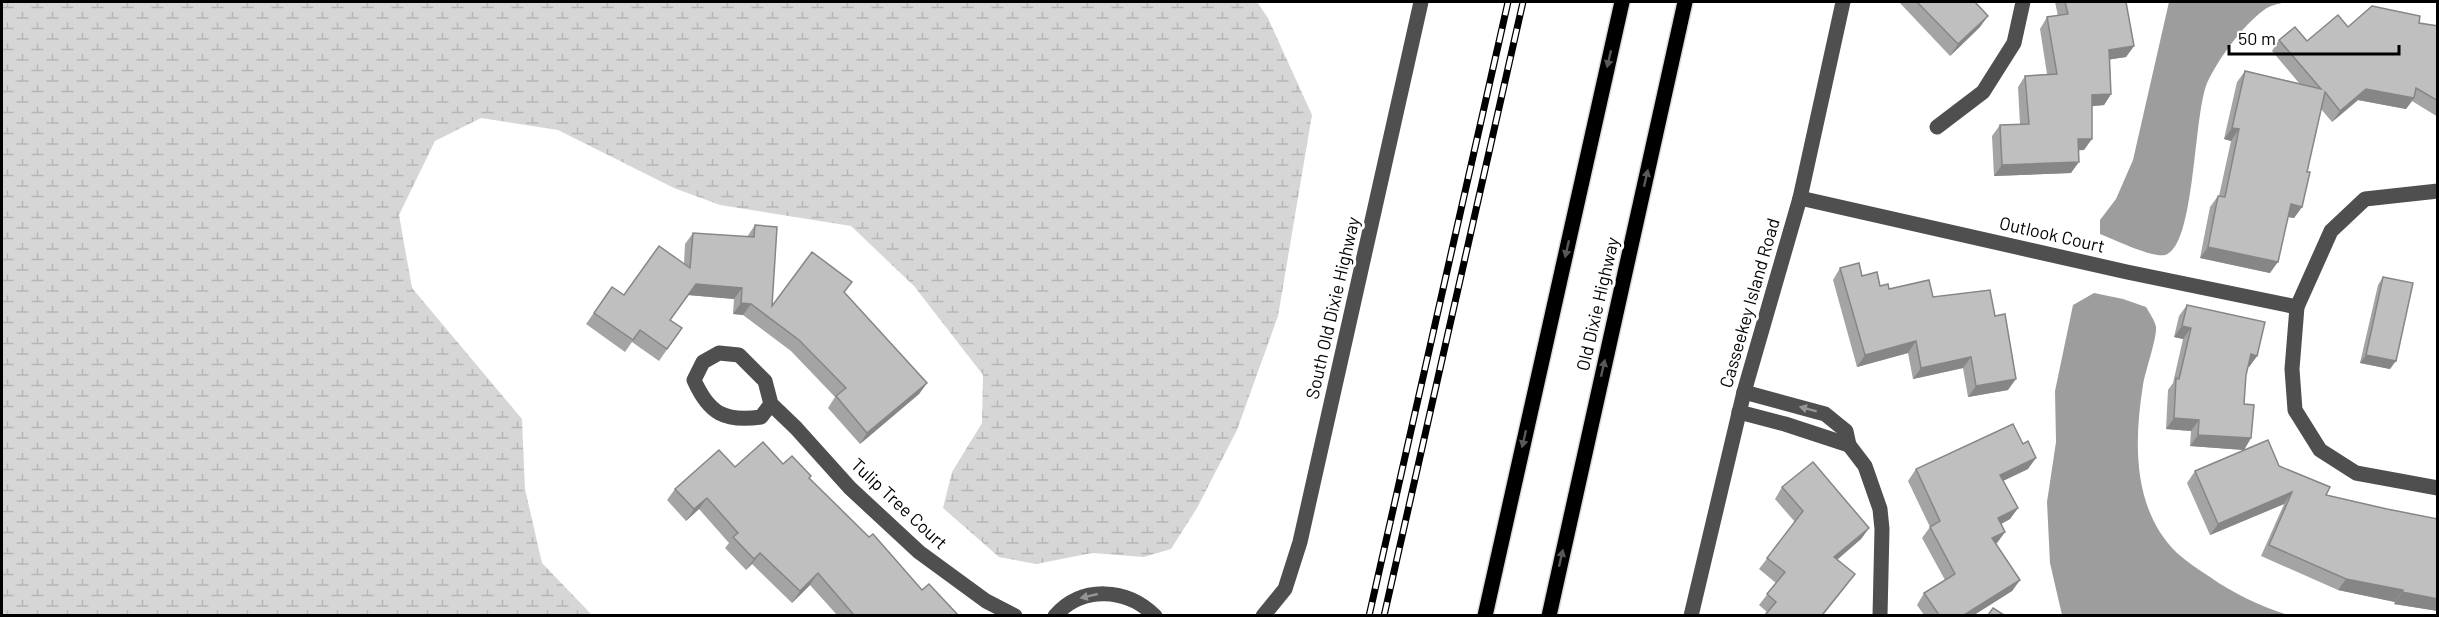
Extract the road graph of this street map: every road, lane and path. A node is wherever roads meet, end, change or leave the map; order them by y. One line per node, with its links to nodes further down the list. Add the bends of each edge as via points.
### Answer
1 (1421, 2): 18 (street, South Old Dixie Highway, via 1300,542 1285,589)
2 (1622, 2): 19 (main road, one-way to 19)
3 (1685, 2): 20 (main road, Old Dixie Highway, one-way to 3)
4 (1843, 2): 8 (street, Casseekey Island Road)
5 (2023, 2): 6 (street, via 2014,43 1983,92)
6 (1937, 127)
7 (2438, 191): 9 (street, via 2365,199 2331,231)
8 (1800, 198): 9 (street, Outlook Court); 10 (street, Casseekey Island Road)
9 (2297, 307): 14 (street, via 2292,369 2295,410 2320,450 2356,473)
10 (1744, 392): 12 (street, Casseekey Island Road); 13 (street, one-way to 10, via 1846,431 1825,414)
11 (771, 404): 11 (street, Tulip Tree Court, via 765,381 738,355 719,353 703,362 694,380 703,399 721,415 742,420 761,417); 15 (street, Tulip Tree Court, via 850,488 919,552 986,601)
12 (1739, 412): 13 (street); 21 (street, Casseekey Island Road)
13 (1849, 445): 22 (street, via 1865,466 1880,509)
14 (2438, 488)
15 (1015, 615)
16 (1055, 615): 17 (street, one-way to 16, via 1129,597 1107,593 1083,596)
17 (1155, 615)
18 (1263, 615)
19 (1485, 615)
20 (1548, 615)
21 (1691, 615)
22 (1880, 615)

